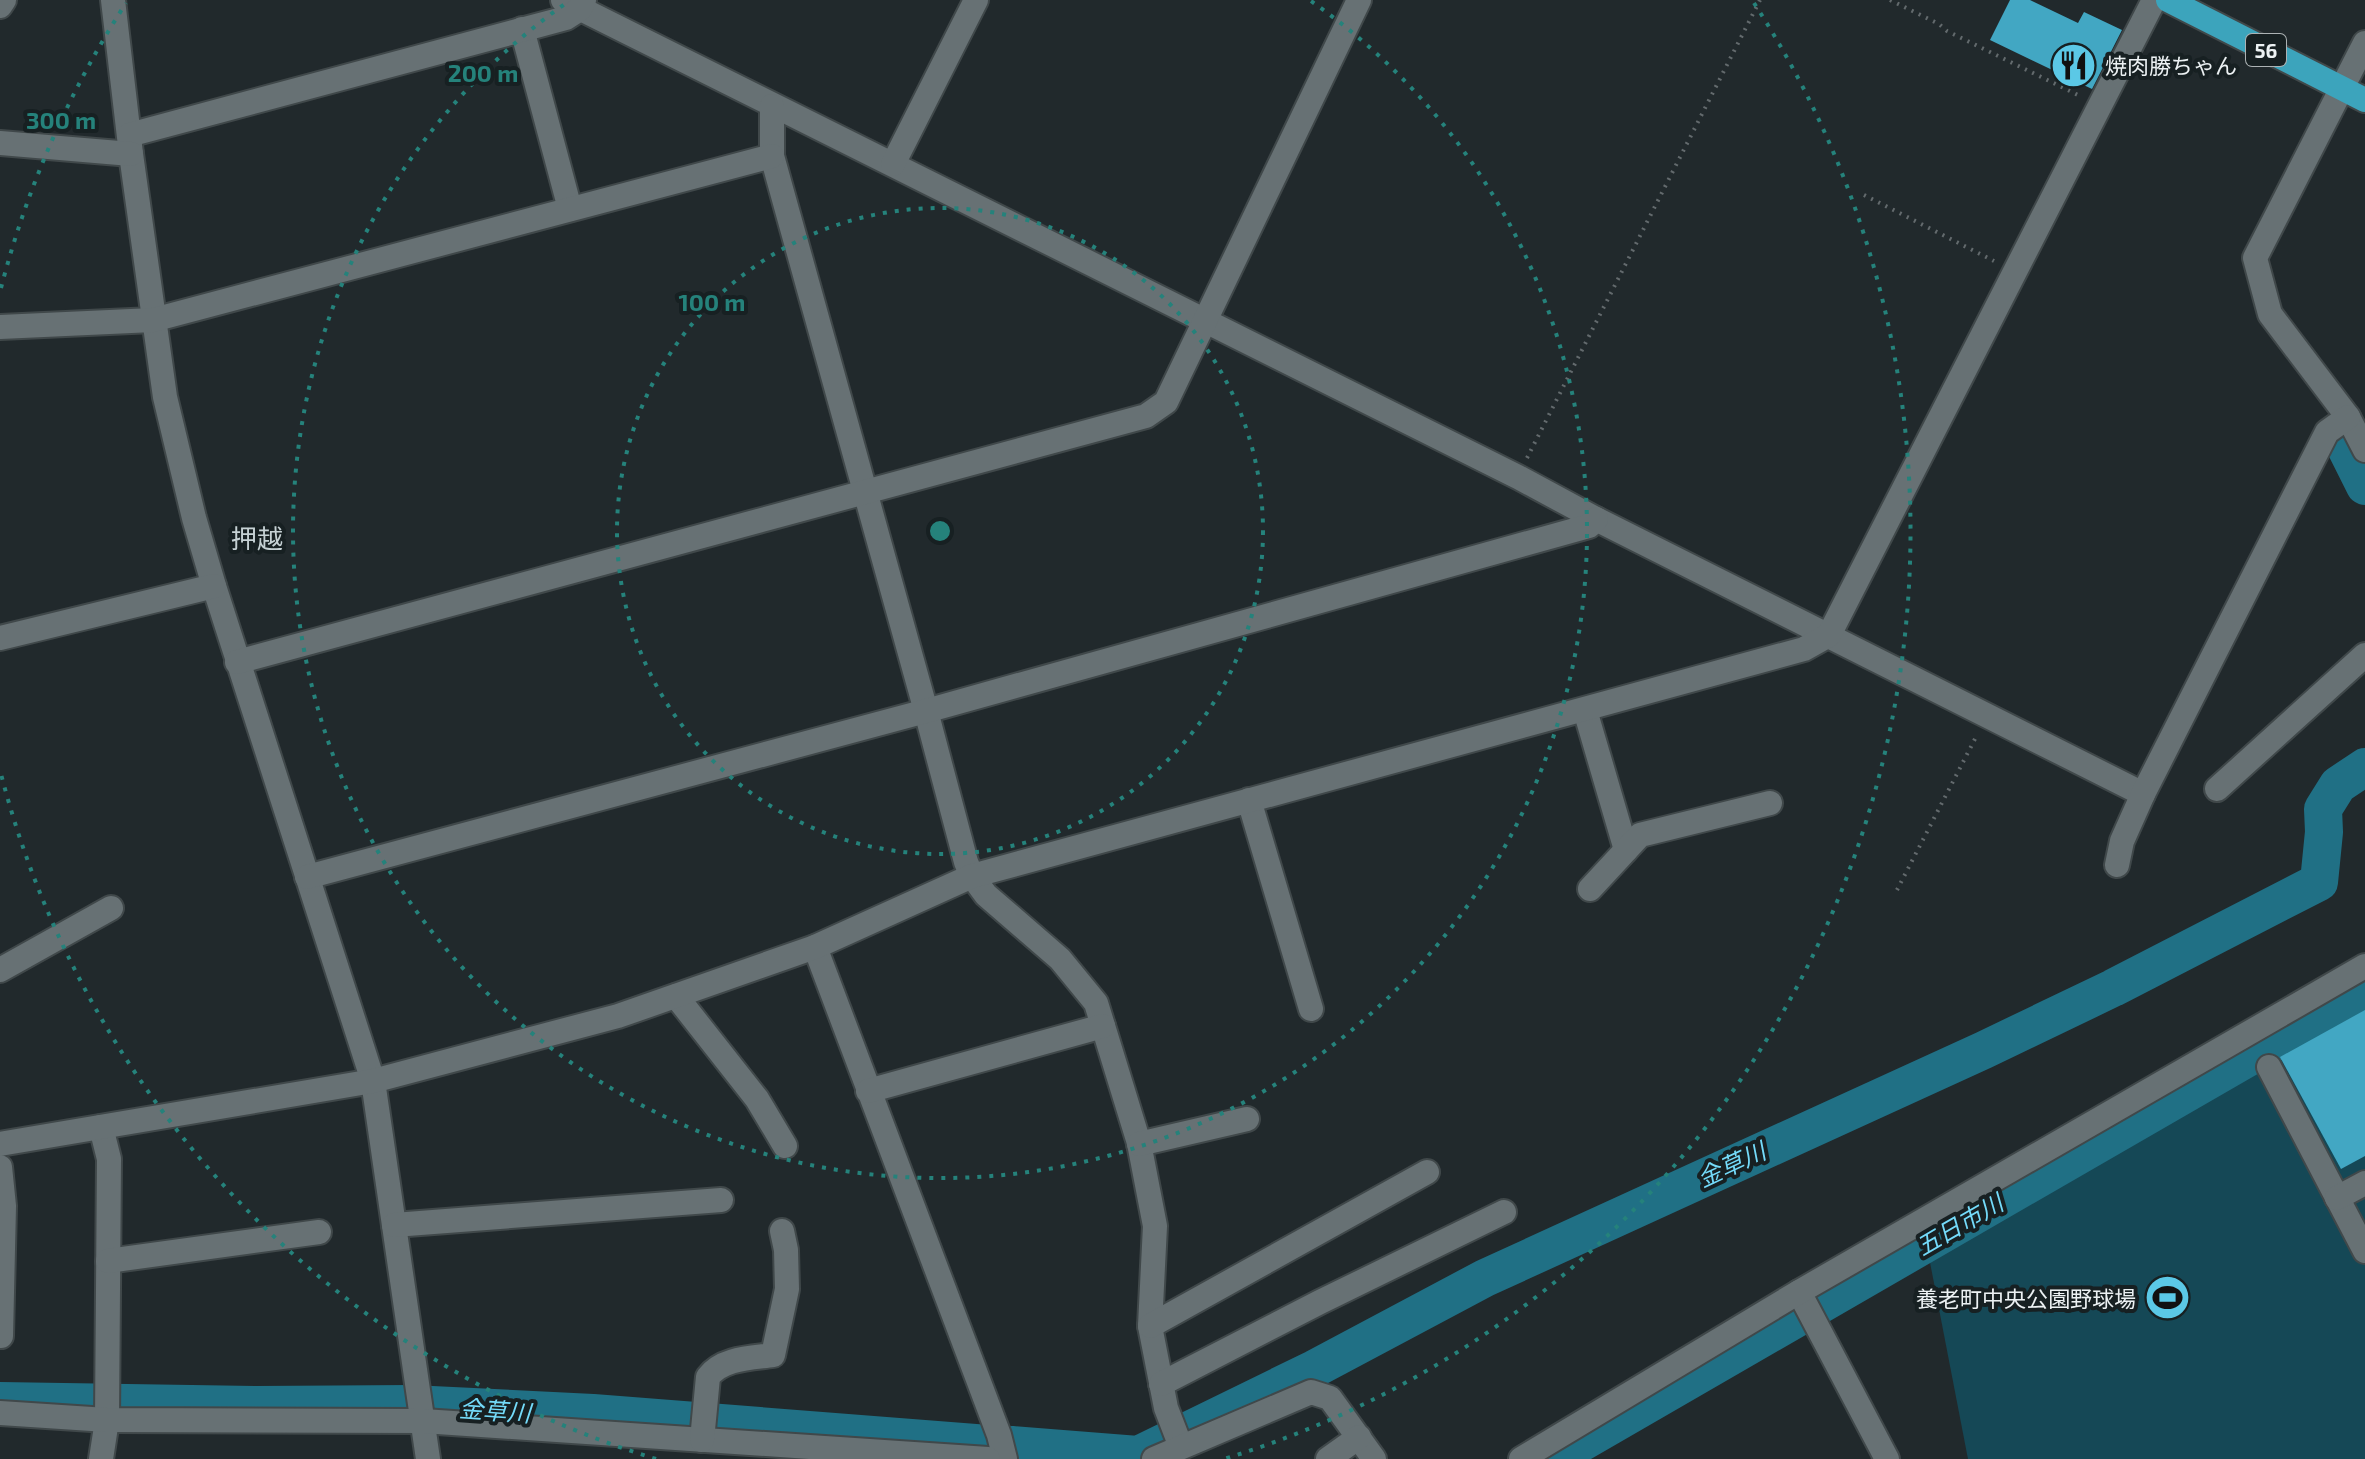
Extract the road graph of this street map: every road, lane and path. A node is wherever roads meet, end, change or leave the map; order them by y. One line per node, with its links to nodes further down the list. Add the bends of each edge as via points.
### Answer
1 (4, 0): 10 (street)
2 (113, 0): 18 (street)
3 (976, 0): 20 (street)
4 (1359, 0): 25 (street)
5 (1760, 0): 29 (path)
6 (1890, 0): 16 (path)
7 (2154, 0): 16 (street)
8 (2168, 0): 13 (main road, 56)
9 (576, 3): 11 (street, via 566,18); 15 (street)
10 (0, 6)
11 (522, 29): 18 (street); 22 (street)
12 (2365, 43): 13 (street)
13 (2342, 89): 14 (main road, 56); 27 (street, via 2255,258 2270,314)
14 (2365, 100)
15 (772, 106): 19 (street); 20 (street)
16 (2100, 106): 23 (street)
17 (0, 143): 18 (street)
18 (130, 144): 24 (street)
19 (772, 156): 22 (street); 30 (street)
20 (893, 164): 25 (street)
21 (1864, 195): 23 (path)
22 (570, 209): 24 (street)
23 (2015, 272): 33 (street)
24 (153, 320): 26 (street); 32 (street, via 165,397)
25 (1206, 320): 29 (street); 30 (street, via 1166,402 1146,416)
26 (0, 327)
27 (2348, 417): 28 (street); 41 (street, via 2327,432)
28 (2365, 450)
29 (1518, 477): 31 (street)
30 (865, 491): 36 (street); 38 (street)
31 (1596, 519): 33 (street); 38 (street, via 1589,526)
32 (214, 586): 34 (street); 36 (street)
33 (1829, 635): 37 (street, via 1804,649); 39 (street)
34 (0, 638)
35 (2365, 655): 40 (street)
36 (237, 662): 47 (street)
37 (1585, 710): 42 (street); 44 (street)
38 (926, 711): 46 (street); 47 (street)
39 (1987, 715): 41 (street); 49 (path)
40 (2217, 789)
41 (2143, 794): 45 (street)
42 (1249, 800): 46 (street); 55 (street)
43 (1770, 803): 44 (street, via 1640,835)
44 (1626, 850): 48 (street)
45 (2117, 865)
46 (972, 876): 51 (street); 56 (street, via 986,895 1060,959 1096,1003)
47 (307, 877): 58 (street)
48 (1590, 889)
49 (1897, 890)
50 (111, 908): 53 (street)
51 (815, 947): 54 (street); 59 (street)
52 (2365, 966): 76 (street)
53 (0, 970)
54 (676, 996): 58 (street); 64 (street, via 757,1099)
55 (1311, 1009)
56 (1103, 1026): 59 (street); 63 (street)
57 (2269, 1067): 68 (street)
58 (373, 1081): 61 (street); 71 (street)
59 (868, 1091): 91 (street)
60 (1247, 1119): 63 (street)
61 (101, 1127): 62 (street); 75 (street, via 109,1159)
62 (0, 1144)
63 (1139, 1144): 77 (street, via 1155,1226)
64 (785, 1146)
65 (0, 1167): 78 (street)
66 (1427, 1172): 77 (street)
67 (2365, 1183): 68 (street)
68 (2337, 1198): 74 (street)
69 (721, 1200): 71 (street)
70 (1504, 1212): 79 (street)
71 (394, 1225): 82 (street)
72 (782, 1231): 83 (street, via 787,1289 773,1355 714,1369 708,1377)
73 (319, 1232): 75 (street)
74 (2365, 1251)
75 (108, 1261): 81 (street)
76 (1799, 1292): 95 (street); 96 (street)
77 (1150, 1326): 79 (street)
78 (1, 1336)
79 (1161, 1384): 85 (street)
80 (0, 1413): 81 (street)
81 (107, 1420): 82 (street); 88 (street)
82 (423, 1421): 83 (street); 89 (street)
83 (703, 1428): 86 (street)
84 (1359, 1437): 85 (street, via 1330,1398 1311,1392); 93 (street); 94 (street)
85 (1178, 1438): 92 (street)
86 (736, 1451): 87 (street)
87 (809, 1453): 90 (street)
88 (101, 1459)
89 (428, 1459)
90 (988, 1459)
91 (1005, 1459)
92 (1154, 1459)
93 (1328, 1459)
94 (1374, 1459)
95 (1521, 1459)
96 (1887, 1459)

